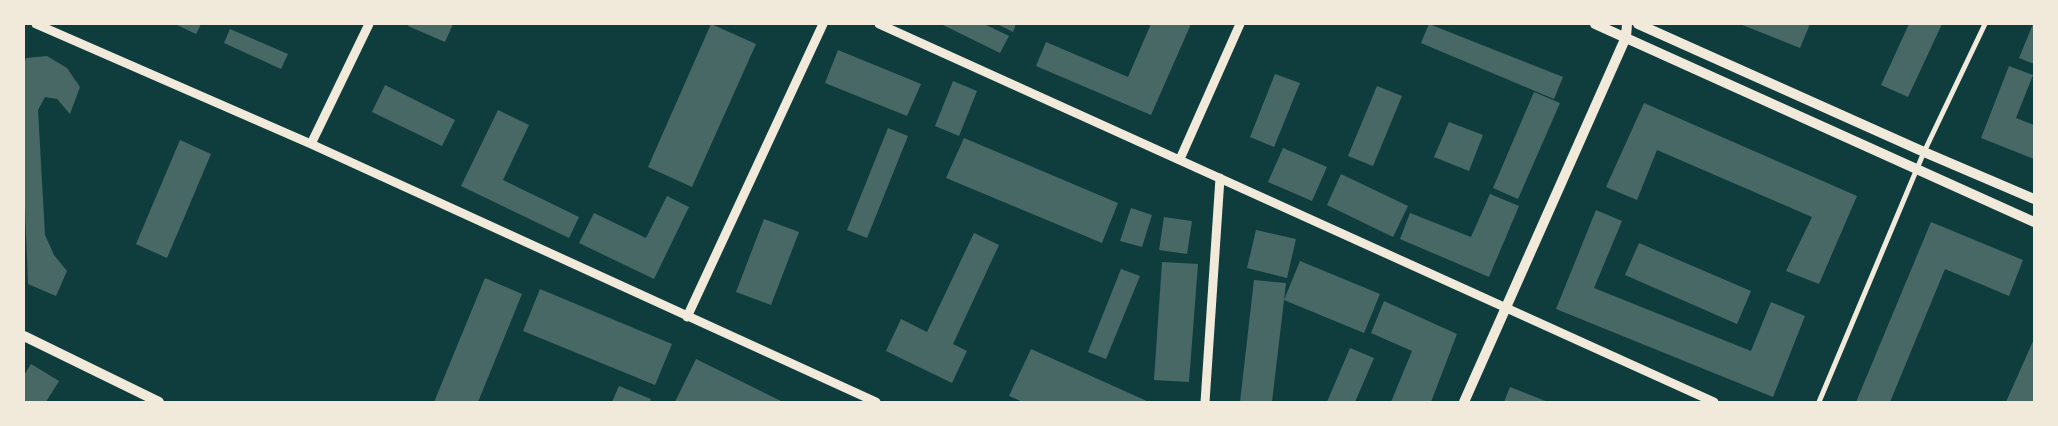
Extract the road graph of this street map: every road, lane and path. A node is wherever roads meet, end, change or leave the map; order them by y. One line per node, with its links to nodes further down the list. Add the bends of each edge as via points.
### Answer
1 (36, 24): 11 (street)
2 (369, 24): 11 (street)
3 (823, 24): 19 (street)
4 (879, 24): 13 (street)
5 (1240, 24): 13 (street)
6 (1595, 24): 10 (main road)
7 (1627, 24): 10 (main road)
8 (1985, 24): 12 (street)
9 (1643, 25): 10 (main road); 12 (main road)
10 (1626, 37): 14 (main road); 18 (main road)
11 (310, 144): 19 (street)
12 (1924, 152): 14 (street); 16 (main road)
13 (1180, 160): 15 (street)
14 (1916, 170): 17 (main road); 26 (street)
15 (1220, 178): 18 (street); 23 (street)
16 (2034, 199)
17 (2034, 222)
18 (1506, 308): 24 (main road); 25 (street)
19 (686, 317): 22 (street)
20 (24, 336): 21 (main road)
21 (159, 402)
22 (876, 402)
23 (1205, 402)
24 (1464, 402)
25 (1714, 402)
26 (1819, 402)

